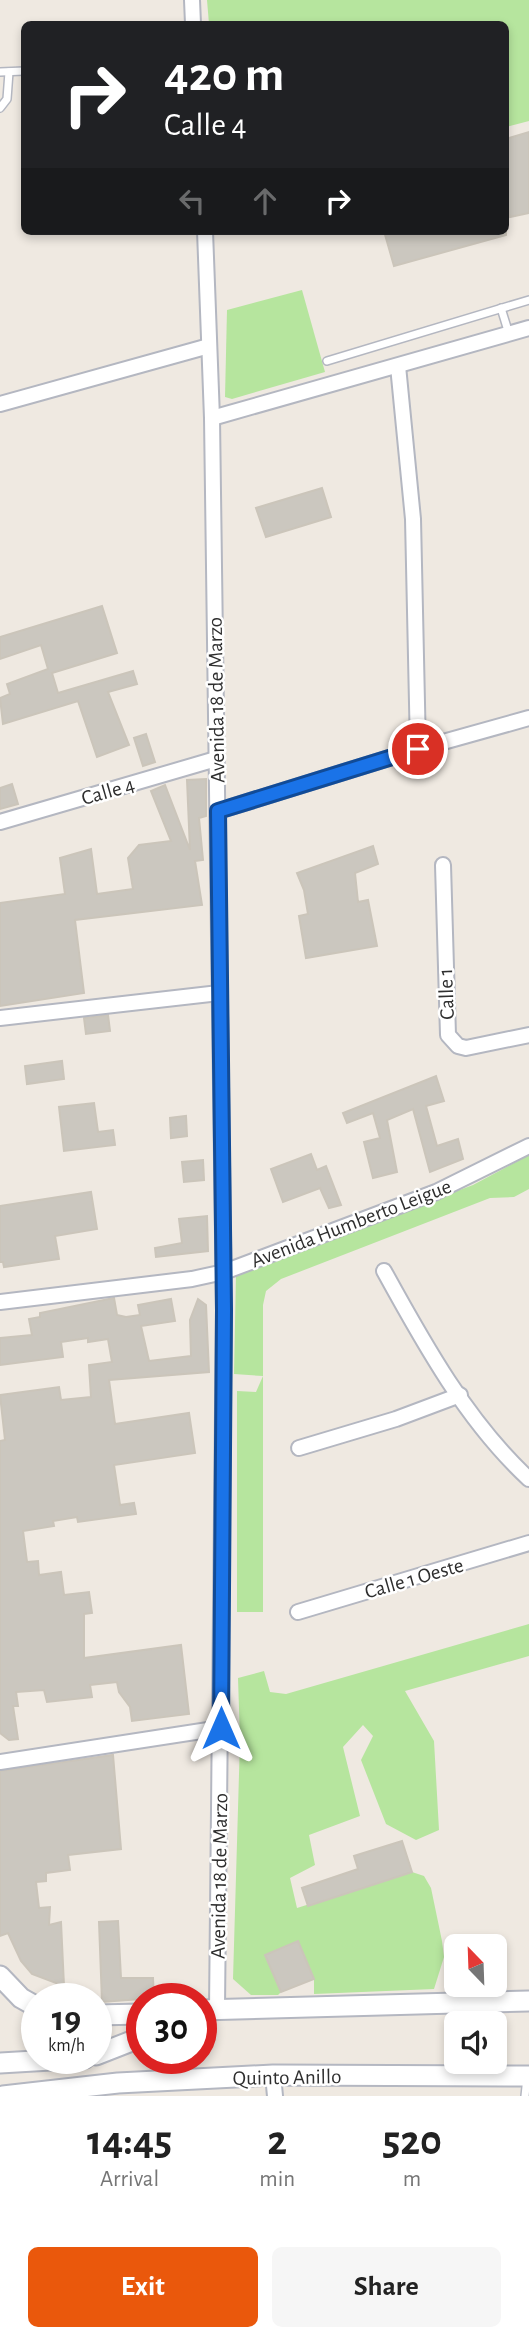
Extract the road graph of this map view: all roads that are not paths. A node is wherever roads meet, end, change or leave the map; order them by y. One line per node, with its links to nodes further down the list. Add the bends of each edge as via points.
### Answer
1 (192, 0): 2 (street)
2 (193, 21)
3 (21, 71): 5 (lane)
4 (0, 72): 5 (lane)
5 (9, 72): 6 (lane, via 7,99)
6 (0, 108)
7 (205, 235): 12 (street, Avenida 18 de Marzo)
8 (529, 300): 9 (lane)
9 (501, 309): 11 (lane); 13 (lane)
10 (529, 328): 11 (street)
11 (509, 334): 14 (street)
12 (209, 346): 15 (street); 16 (street, Avenida 18 de Marzo)
13 (327, 360)
14 (398, 366): 16 (street); 18 (street, via 413,519)
15 (0, 404)
16 (212, 418): 19 (street, Avenida 18 de Marzo)
17 (529, 718): 18 (street)
18 (418, 749): 20 (street)
19 (216, 759): 20 (street, Avenida 18 de Marzo); 21 (street, Calle 4)
20 (218, 811): 23 (street, Avenida 18 de Marzo)
21 (0, 822)
22 (443, 864): 25 (street, Calle 1, via 448,1035 466,1048)
23 (219, 993): 24 (street); 28 (street, Avenida 18 de Marzo)
24 (0, 1018)
25 (529, 1035)
26 (529, 1146): 28 (street, Avenida Humberto Leigue, via 436,1192)
27 (384, 1271): 30 (street)
28 (224, 1272): 29 (street, Avenida Humberto Leigue); 35 (street, Avenida 18 de Marzo)
29 (0, 1302)
30 (460, 1395): 31 (street); 32 (street, via 499,1451)
31 (299, 1448)
32 (529, 1479)
33 (529, 1544): 34 (street, Calle 1 Oeste)
34 (298, 1612)
35 (221, 1728): 36 (street); 38 (street, Avenida 18 de Marzo)
36 (0, 1762)
37 (0, 1976): 39 (main road)
38 (210, 1983)
39 (21, 1998)
40 (523, 2004): 41 (main road)
41 (217, 2010)
42 (21, 2062): 43 (main road)
43 (0, 2063)
44 (525, 2073): 45 (main road, Quinto Anillo); 48 (lane)
45 (273, 2075): 46 (main road, Quinto Anillo, via 118,2082); 47 (street)
46 (13, 2095)
47 (275, 2096)
48 (526, 2096)

